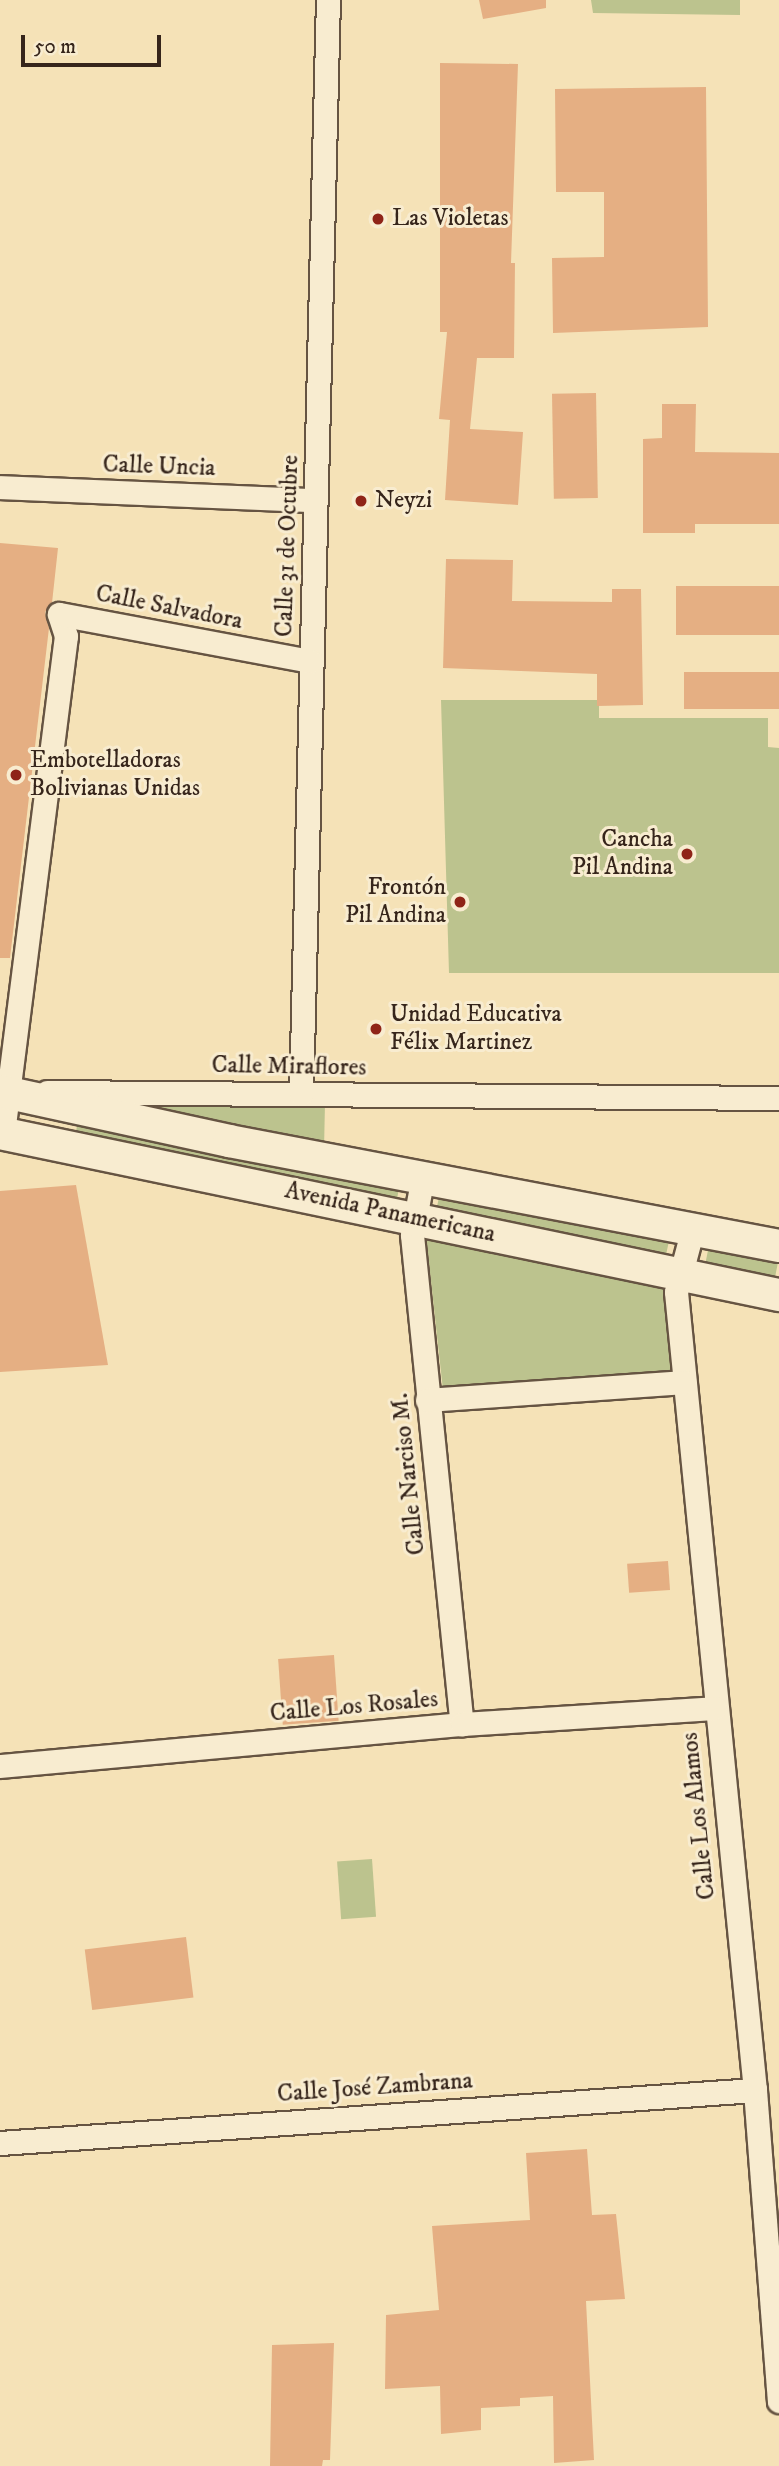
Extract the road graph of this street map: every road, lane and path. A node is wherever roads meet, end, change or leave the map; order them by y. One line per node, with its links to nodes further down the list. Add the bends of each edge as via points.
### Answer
1 (328, 0): 3 (street, Calle 31 de Octubre)
2 (0, 487): 3 (street, Calle Uncia)
3 (315, 500): 4 (street, Calle 31 de Octubre)
4 (311, 661): 5 (street, Calle Salvadora, via 60,614 65,636); 6 (street, Calle 31 de Octubre)
5 (5, 1092): 6 (street, Calle Miraflores); 8 (street); 9 (main road, Avenida Panamericana, via 229,1141)
6 (300, 1094): 7 (street, Calle Miraflores)
7 (779, 1098)
8 (1, 1133): 10 (main road, Avenida Panamericana)
9 (423, 1176): 10 (street, Calle Narciso M.); 11 (main road, Avenida Panamericana)
10 (414, 1218): 13 (main road, Avenida Panamericana); 16 (street, Calle Narciso M.)
11 (693, 1228): 12 (main road, Avenida Panamericana); 13 (street, Calle Los Alamos)
12 (779, 1246)
13 (681, 1273): 14 (main road, Avenida Panamericana); 15 (street, Calle Los Alamos, via 676,1292)
14 (779, 1296)
15 (684, 1382): 16 (street); 17 (street, Calle Los Alamos)
16 (427, 1400): 18 (street, Calle Narciso M.)
17 (714, 1708): 18 (street, Calle Los Rosales); 20 (street, Calle Los Alamos)
18 (462, 1724): 19 (street, Calle Los Rosales)
19 (0, 1766)
20 (755, 2090): 21 (street, Calle José Zambrana); 22 (street, Calle Los Alamos)
21 (0, 2143)
22 (779, 2401)

